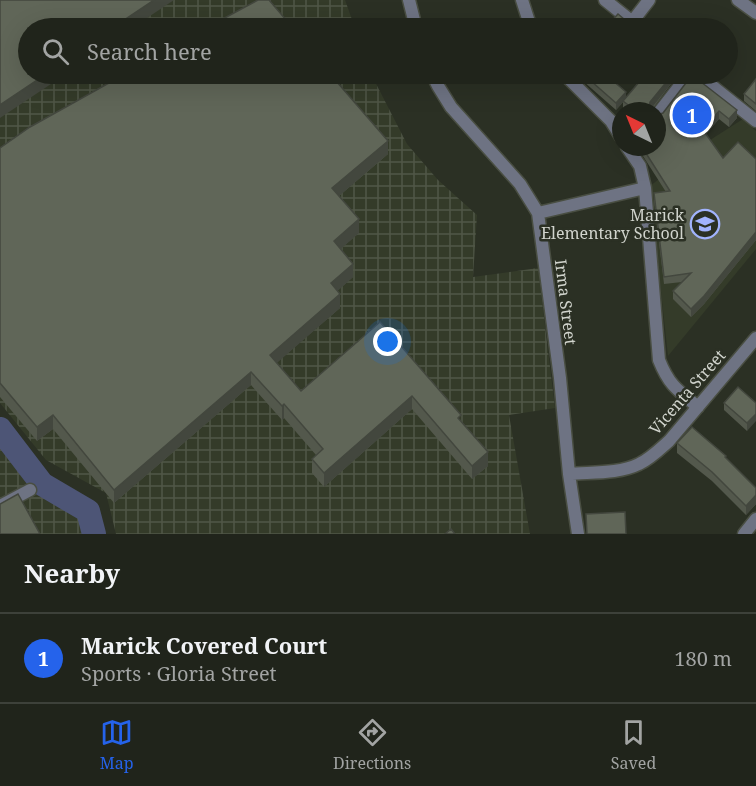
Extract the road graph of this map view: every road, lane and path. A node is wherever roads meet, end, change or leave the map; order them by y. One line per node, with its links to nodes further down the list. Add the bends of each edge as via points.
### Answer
1 (409, 0): 7 (street)
2 (522, 0): 8 (street)
3 (605, 0): 9 (street)
4 (649, 0): 10 (street)
5 (738, 0): 6 (street)
6 (756, 13)
7 (414, 18)
8 (528, 18)
9 (626, 18)
10 (640, 18)
11 (437, 84): 20 (street, Irma Street, via 451,107 520,184)
12 (574, 84): 17 (street)
13 (681, 84): 15 (street)
14 (710, 84): 16 (street)
15 (666, 103)
16 (756, 121)
17 (612, 124)
18 (633, 156): 19 (street)
19 (645, 188): 20 (street); 22 (street, via 659,360 672,386)
20 (538, 213): 23 (street, Irma Street)
21 (756, 339): 22 (street, Vicenta Street)
22 (698, 407): 23 (street, Vicenta Street, via 669,441 638,465)
23 (569, 474): 27 (street, Irma Street)
24 (30, 490): 25 (street)
25 (0, 506)
26 (756, 519): 28 (street)
27 (578, 534)
28 (744, 534)

